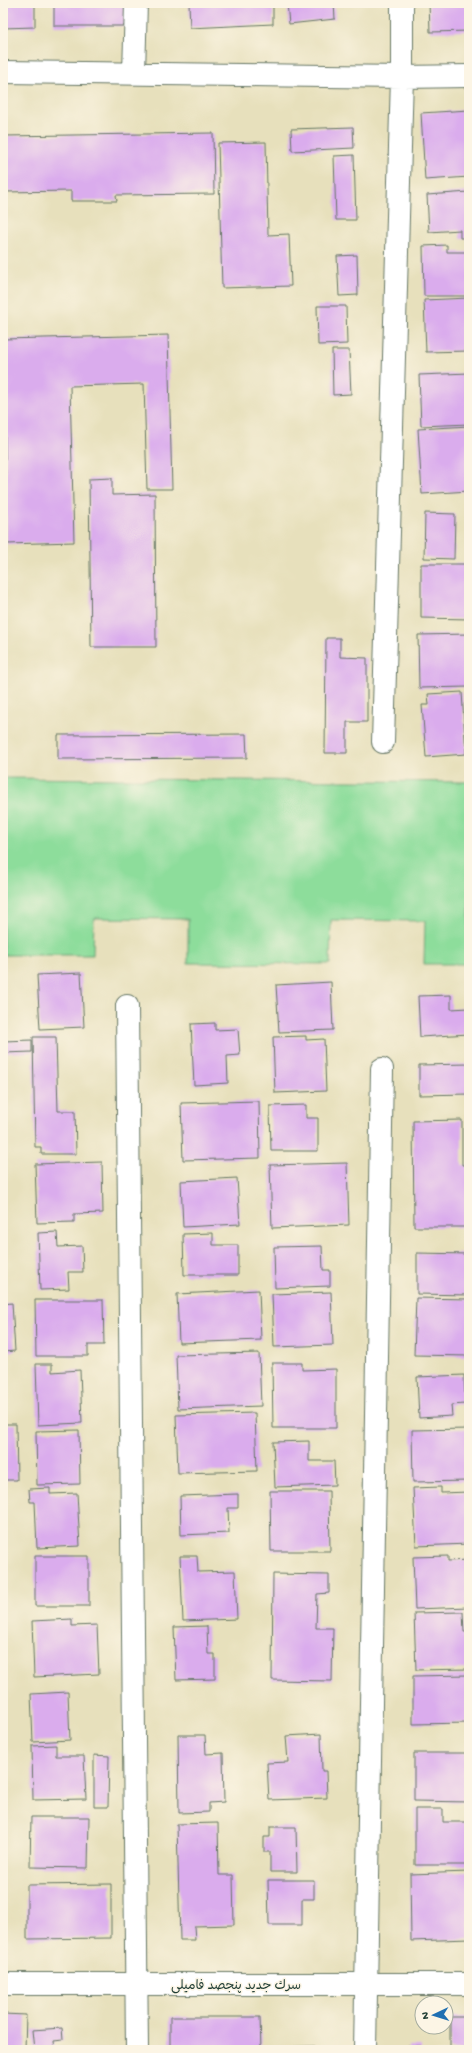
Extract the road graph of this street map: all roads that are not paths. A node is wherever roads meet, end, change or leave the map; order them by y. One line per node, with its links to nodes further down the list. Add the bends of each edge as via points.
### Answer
1 (136, 3): 4 (street)
2 (402, 3): 6 (street)
3 (3, 72): 4 (street)
4 (134, 73): 6 (street)
5 (469, 76): 6 (street)
6 (402, 77): 7 (street)
7 (383, 742)
8 (127, 1006): 11 (street)
9 (382, 1069): 13 (street)
10 (3, 1984): 11 (street, سرك جدید پنجصد فامیلی)
11 (137, 1984): 13 (street, سرك جدید پنجصد فامیلی); 14 (street)
12 (469, 1984): 13 (street, سرك جدید پنجصد فامیلی)
13 (365, 1985): 15 (street)
14 (137, 2050)
15 (365, 2050)

